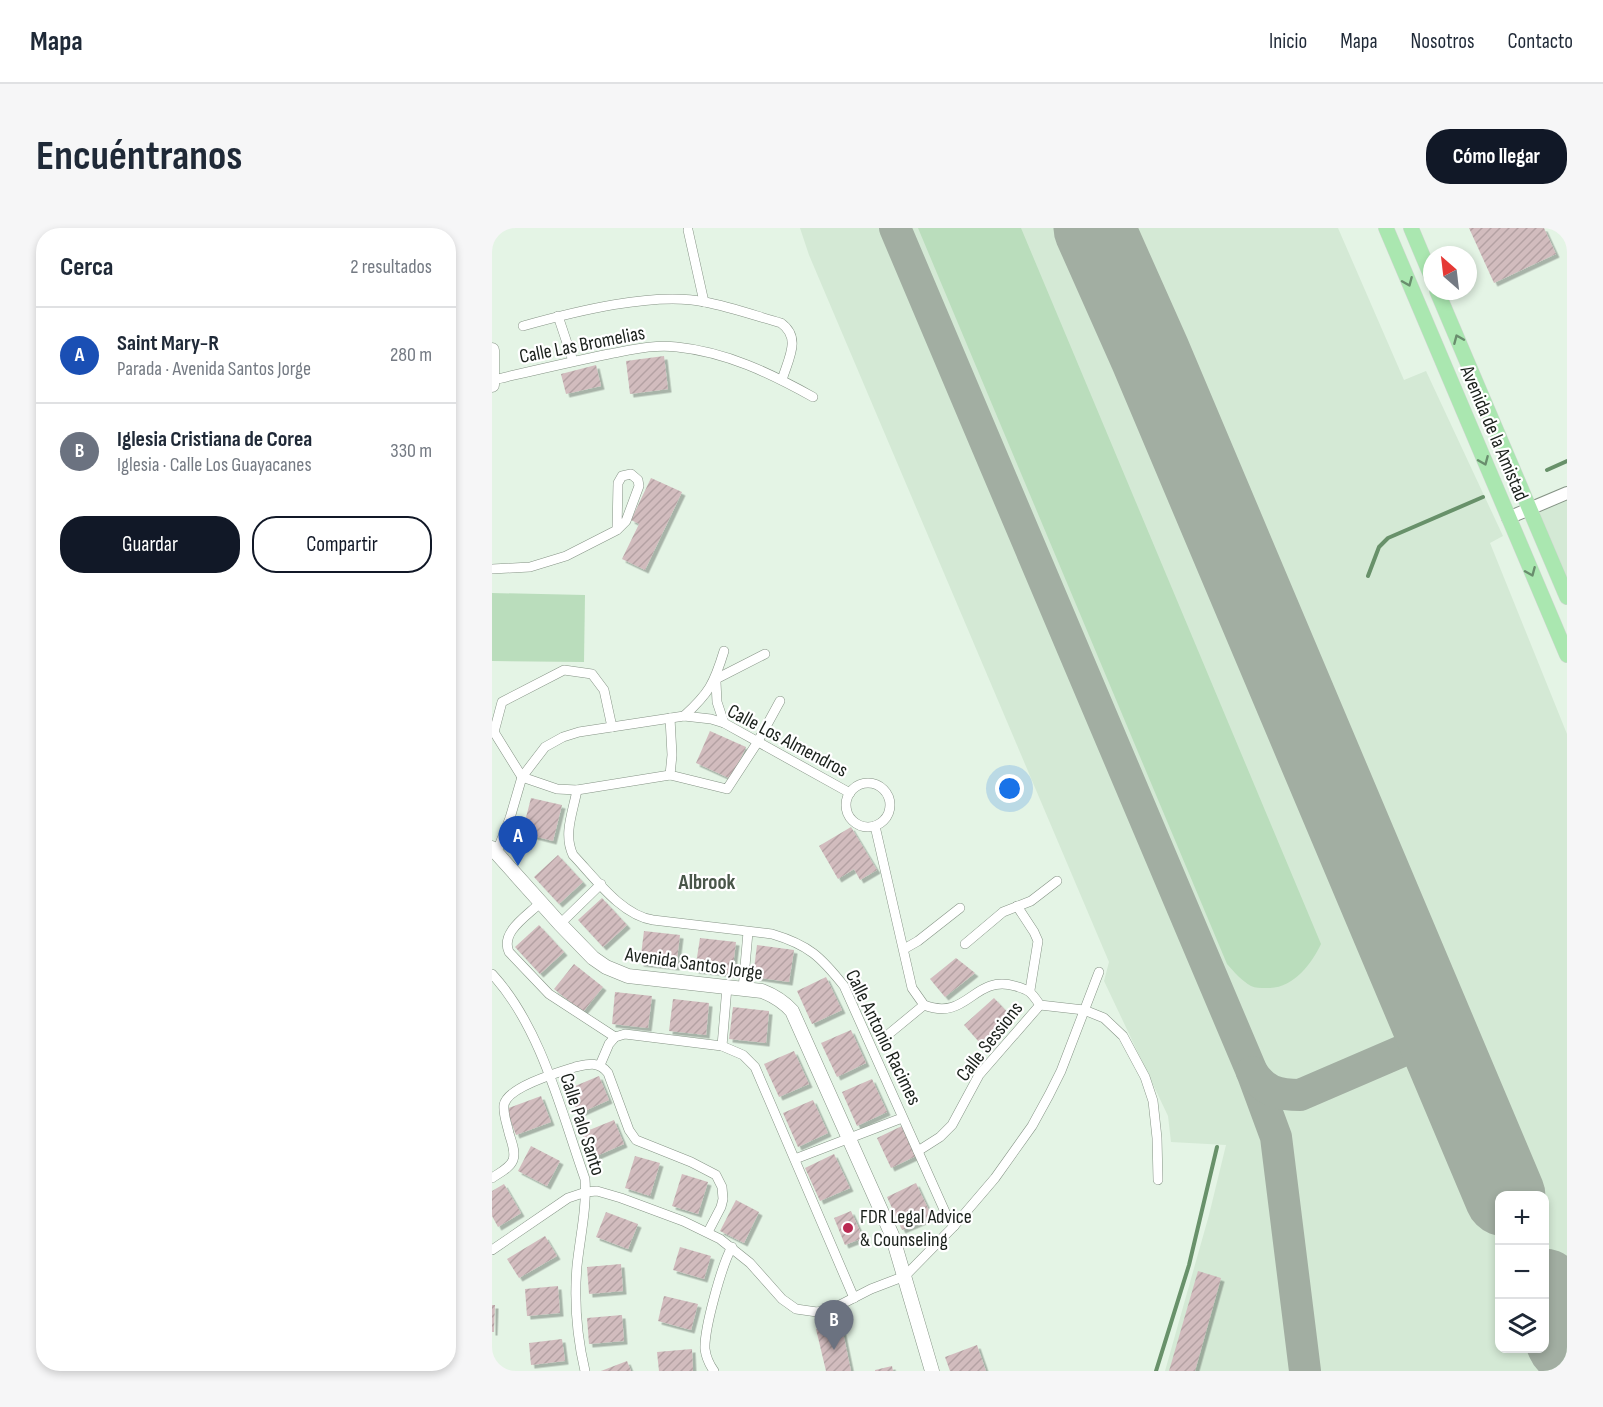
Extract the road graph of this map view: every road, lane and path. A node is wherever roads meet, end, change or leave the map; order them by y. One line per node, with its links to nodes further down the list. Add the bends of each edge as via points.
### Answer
1 (1386, 228): 16 (main road, Avenida de la Amistad, one-way to 16)
2 (1411, 228): 4 (main road)
3 (688, 230): 6 (street)
4 (1423, 257)
5 (1441, 300): 15 (main road, Avenida de la Amistad, one-way to 5)
6 (704, 302): 7 (street, via 638,301); 11 (street, via 781,323 790,330 794,339)
7 (558, 316): 8 (street); 10 (street)
8 (523, 326)
9 (492, 350): 12 (main road)
10 (573, 361): 11 (street, Calle Las Bromelias, via 675,346 735,359); 12 (street, Calle Las Bromelias)
11 (782, 380): 13 (street, Calle Las Bromelias)
12 (493, 382)
13 (813, 397)
14 (1567, 493): 15 (street)
15 (1530, 509): 16 (street); 19 (main road, Avenida de la Amistad)
16 (1508, 518): 22 (main road, Avenida de la Amistad, one-way to 22)
17 (617, 530): 17 (street, via 626,521 639,486 631,474 622,476 618,483); 18 (street, via 566,556 530,567)
18 (492, 569)
19 (1567, 597)
20 (724, 651): 23 (street)
21 (765, 654): 23 (street)
22 (1567, 655)
23 (716, 679): 25 (street); 27 (street, via 717,702)
24 (780, 701): 29 (street)
25 (684, 716): 26 (street, Calle Los Almendros); 27 (street, Calle Los Almendros)
26 (670, 718): 28 (street, Calle Los Almendros); 30 (street)
27 (724, 723): 29 (street, Calle Los Almendros)
28 (612, 727): 31 (street, Calle Los Almendros, via 579,732 554,742 545,747); 31 (street, via 604,690 592,674 564,670 502,702 494,732)
29 (757, 742): 30 (street, via 727,789); 33 (street, Calle Los Almendros)
30 (670, 775): 32 (street)
31 (522, 777): 32 (street, via 557,789); 35 (street, Calle Los Almendros, via 510,818)
32 (578, 790): 37 (street, Calle Antonio Racimes, via 568,845)
33 (850, 793): 34 (street, via 846,806 851,819 862,826); 34 (street, via 869,783 888,795 887,817)
34 (875, 826): 44 (street)
35 (494, 851): 38 (main road, Avenida Santos Jorge)
36 (1057, 881): 39 (street, via 1031,901)
37 (601, 884): 41 (street); 42 (street, Calle Antonio Racimes, via 627,910 643,919)
38 (540, 903): 41 (main road, Avenida Santos Jorge); 54 (street, via 508,934 509,952 549,994)
39 (1017, 906): 43 (street, via 1003,912); 49 (street, via 1038,941)
40 (960, 908): 44 (street)
41 (560, 924): 47 (main road, Avenida Santos Jorge, via 593,958 619,973)
42 (748, 932): 48 (street); 58 (street, Calle Antonio Racimes, via 790,940 826,963 844,986)
43 (966, 944)
44 (904, 949): 50 (street, via 912,988)
45 (1099, 972): 52 (street)
46 (492, 974): 57 (street, Calle Palo Santo, via 524,1018)
47 (727, 987): 48 (main road, Avenida Santos Jorge); 55 (street)
48 (743, 989): 59 (main road, Avenida Santos Jorge, via 773,995 792,1011)
49 (1030, 990): 50 (street, via 995,984 954,1008); 51 (street)
50 (924, 1005): 53 (street)
51 (1040, 1005): 52 (street); 60 (street, Calle Sessions, via 979,1075 952,1125)
52 (1084, 1010): 63 (street, via 1104,1018 1123,1036 1145,1077 1153,1101); 65 (street, via 1061,1071 1032,1126)
53 (890, 1033)
54 (615, 1037): 55 (street, via 625,1034); 56 (street)
55 (722, 1046): 61 (street, via 743,1055 755,1066)
56 (600, 1065): 57 (street, via 590,1064); 66 (street, via 608,1073 636,1140 707,1170 719,1180 723,1190 721,1207)
57 (549, 1076): 62 (street, via 515,1092 504,1103 513,1159); 64 (street, Calle Palo Santo)
58 (902, 1118): 59 (street); 60 (street, Calle Antonio Racimes)
59 (850, 1139): 61 (street); 69 (main road, Avenida Santos Jorge, via 892,1235)
60 (918, 1151): 65 (street, Calle Antonio Racimes)
61 (795, 1159): 70 (street)
62 (492, 1178)
63 (1158, 1180)
64 (586, 1192): 66 (street, via 621,1197); 68 (street, via 568,1198); 71 (street, Calle Palo Santo, via 576,1300)
65 (954, 1226): 69 (street)
66 (708, 1232): 67 (street)
67 (732, 1247): 70 (street, via 796,1309 824,1312); 72 (street, via 722,1268 705,1344)
68 (492, 1250)
69 (904, 1276): 70 (street); 73 (main road, Avenida Santos Jorge)
70 (854, 1298)
71 (585, 1371)
72 (714, 1371)
73 (932, 1371)

